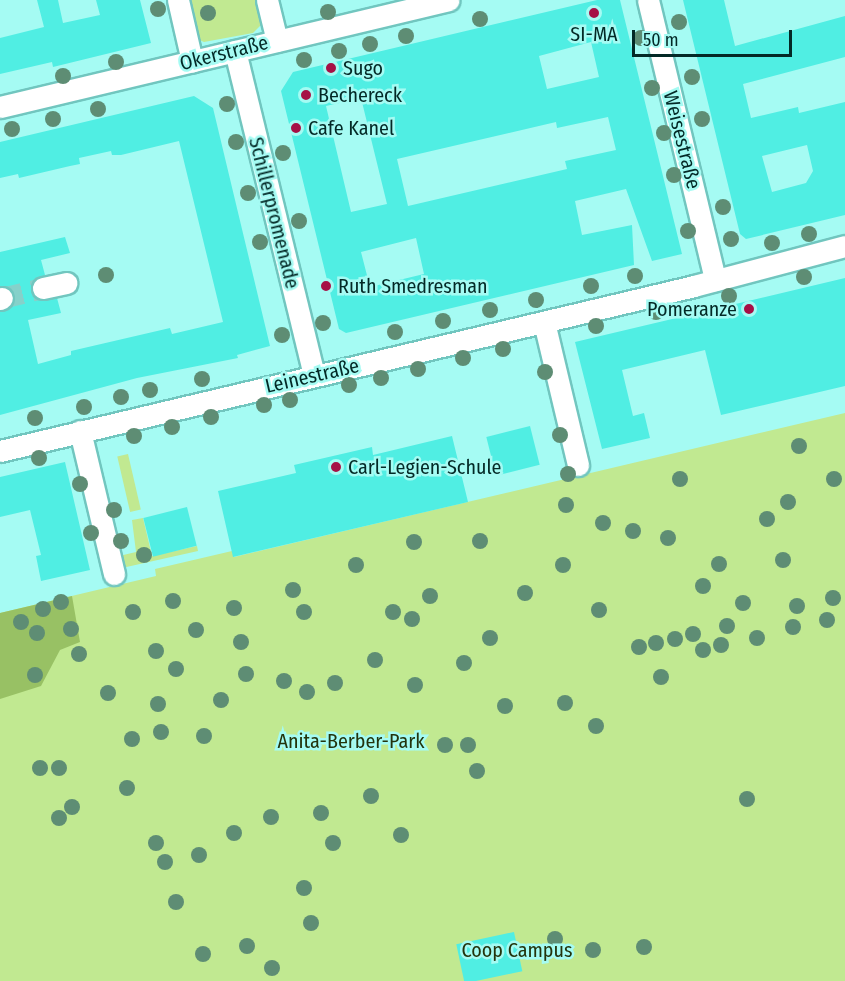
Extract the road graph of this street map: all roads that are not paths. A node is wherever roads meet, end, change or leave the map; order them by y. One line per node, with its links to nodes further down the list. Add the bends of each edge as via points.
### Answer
1 (178, 0): 7 (street)
2 (267, 0): 5 (street)
3 (448, 0): 5 (street, Okerstraße)
4 (648, 0): 10 (street, Weisestraße)
5 (277, 40): 6 (street, Okerstraße)
6 (235, 51): 7 (street, Okerstraße); 14 (street, Schillerpromenade)
7 (192, 61): 8 (street, Okerstraße)
8 (0, 107)
9 (845, 246): 10 (street, Leinestraße)
10 (716, 280): 13 (street, Leinestraße)
11 (66, 283): 12 (street)
12 (43, 288)
13 (544, 322): 14 (street, Leinestraße); 17 (street)
14 (314, 376): 15 (street, Leinestraße)
15 (80, 431): 16 (street, Leinestraße); 18 (street)
16 (0, 451)
17 (578, 465)
18 (114, 574)

